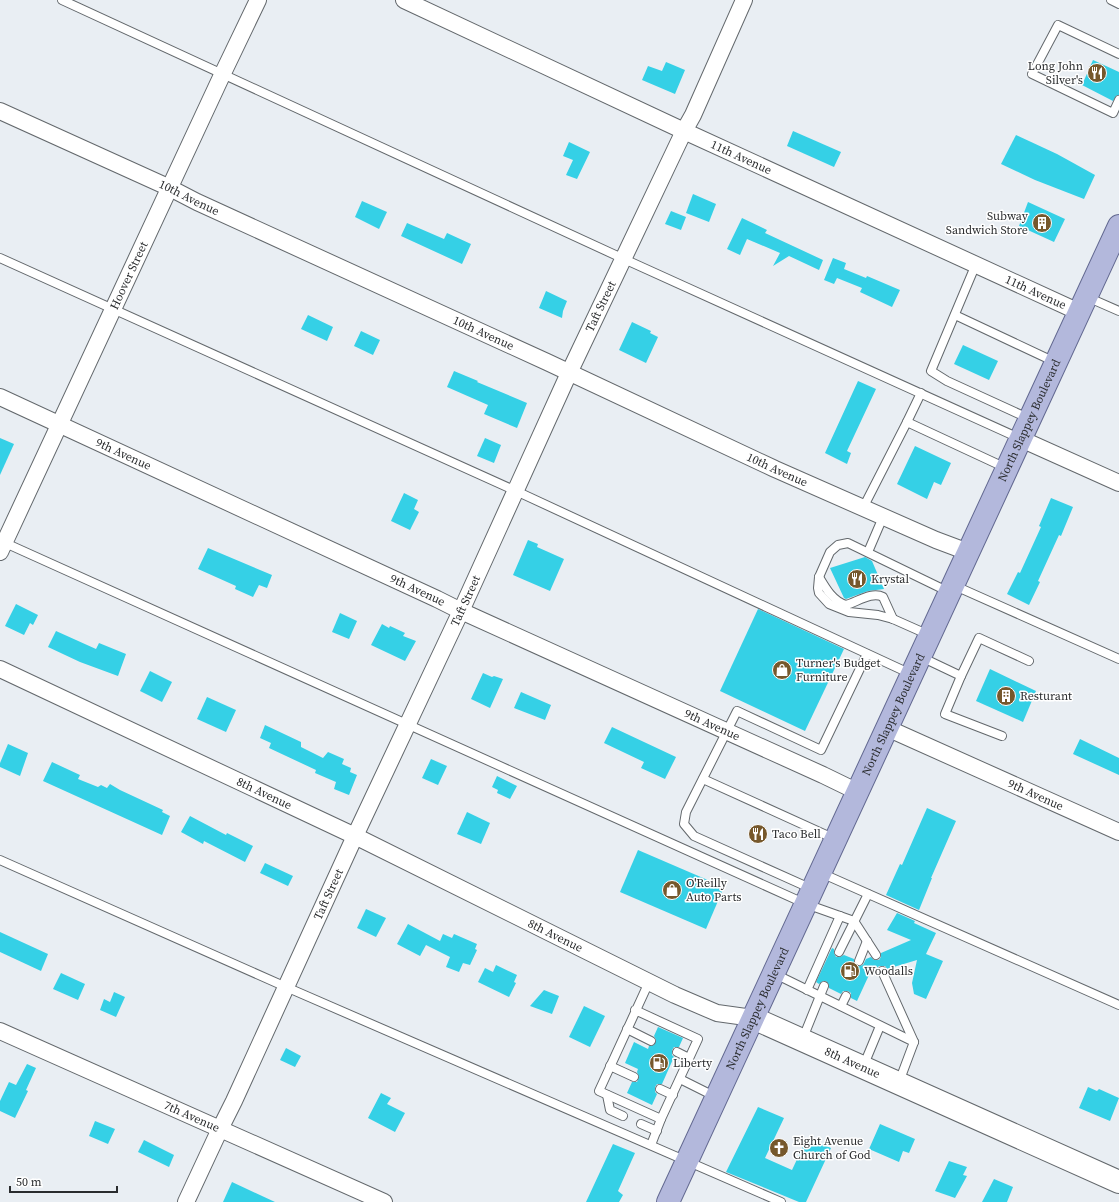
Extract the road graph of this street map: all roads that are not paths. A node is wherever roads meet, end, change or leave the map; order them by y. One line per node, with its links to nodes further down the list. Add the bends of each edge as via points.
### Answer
1 (62, 0): 8 (lane)
2 (258, 0): 8 (street, Hoover Street)
3 (404, 0): 11 (street, 11th Avenue)
4 (744, 0): 11 (street, Taft Street)
5 (1111, 0): 6 (lane)
6 (1119, 4)
7 (1119, 54): 9 (lane, via 1058,25 1032,74 1114,113)
8 (223, 73): 12 (street, Hoover Street); 15 (lane)
9 (1119, 100)
10 (0, 111): 12 (street, 10th Avenue)
11 (684, 131): 15 (street, Taft Street); 16 (street, 11th Avenue)
12 (170, 188): 18 (street, Hoover Street); 22 (street, 10th Avenue, via 204,206)
13 (1119, 226): 17 (main road, North Slappey Boulevard)
14 (0, 258): 18 (lane)
15 (624, 259): 22 (street, Taft Street); 23 (lane)
16 (976, 264): 17 (street, 11th Avenue); 20 (lane)
17 (1083, 304): 19 (lane); 21 (main road, North Slappey Boulevard)
18 (113, 309): 27 (street, Hoover Street); 31 (lane)
19 (1119, 311)
20 (955, 315): 21 (lane); 25 (lane, via 932,371 947,381)
21 (1056, 363): 25 (main road, North Slappey Boulevard)
22 (569, 373): 31 (street, Taft Street); 32 (street, 10th Avenue)
23 (921, 393): 26 (lane); 28 (lane)
24 (0, 397): 27 (street, 9th Avenue)
25 (1030, 419): 28 (main road, North Slappey Boulevard)
26 (907, 422): 29 (lane); 32 (lane)
27 (60, 425): 34 (street, Hoover Street); 39 (street, 9th Avenue)
28 (1021, 439): 29 (main road, North Slappey Boulevard); 30 (street)
29 (1007, 468): 36 (main road, North Slappey Boulevard)
30 (1119, 483)
31 (516, 491): 39 (street, Taft Street); 42 (lane)
32 (863, 508): 33 (street, 10th Avenue)
33 (883, 517): 35 (lane); 36 (street, 10th Avenue)
34 (2, 545): 48 (lane)
35 (868, 552): 37 (lane, via 848,544 838,545 830,552); 38 (lane)
36 (968, 552): 38 (main road, North Slappey Boulevard)
37 (819, 577): 40 (lane, via 819,593 829,604 849,612); 40 (lane, via 834,598 846,605 874,595 884,597)
38 (952, 589): 41 (main road, North Slappey Boulevard); 43 (lane)
39 (461, 611): 48 (street, Taft Street); 50 (street, 9th Avenue)
40 (892, 619): 41 (lane)
41 (930, 635): 45 (main road, North Slappey Boulevard)
42 (867, 654): 45 (lane); 50 (lane, via 821,750 737,711)
43 (1119, 659)
44 (1029, 661): 47 (lane, via 979,638)
45 (916, 666): 47 (lane); 49 (main road, North Slappey Boulevard)
46 (0, 669): 55 (street, 8th Avenue)
47 (961, 676): 51 (lane, via 945,714)
48 (408, 725): 55 (street, Taft Street); 58 (lane)
49 (887, 728): 53 (main road, North Slappey Boulevard); 54 (street, 9th Avenue)
50 (727, 731): 52 (lane); 53 (street, 9th Avenue)
51 (1002, 736)
52 (703, 779): 56 (lane); 58 (lane, via 686,812 684,824 694,836)
53 (858, 792): 56 (main road, North Slappey Boulevard)
54 (1119, 832)
55 (355, 836): 68 (street, 8th Avenue); 70 (street, Taft Street)
56 (836, 840): 58 (main road, North Slappey Boulevard)
57 (0, 860): 70 (lane)
58 (813, 889): 59 (lane); 60 (lane); 67 (main road, North Slappey Boulevard)
59 (868, 894): 61 (lane); 74 (lane)
60 (840, 916): 61 (lane); 71 (lane)
61 (854, 921): 62 (lane); 63 (lane)
62 (867, 940): 64 (lane); 65 (lane)
63 (839, 952)
64 (876, 955)
65 (859, 961)
66 (882, 971): 83 (lane)
67 (774, 973): 71 (lane); 77 (main road, North Slappey Boulevard)
68 (649, 982): 76 (lane); 77 (street, 8th Avenue, via 717,1013)
69 (824, 986): 72 (lane)
70 (286, 987): 98 (street, Taft Street); 100 (lane)
71 (807, 990): 72 (lane)
72 (820, 996): 75 (lane); 81 (lane)
73 (846, 996): 75 (lane)
74 (1119, 1005)
75 (841, 1006): 78 (lane)
76 (635, 1010): 79 (lane); 85 (lane, via 698,1039)
77 (753, 1018): 81 (street, 8th Avenue); 94 (main road, North Slappey Boulevard)
78 (880, 1026): 83 (lane); 87 (lane)
79 (627, 1029): 82 (lane); 86 (lane)
80 (0, 1032): 98 (street, 7th Avenue)
81 (802, 1039): 87 (street, 8th Avenue)
82 (651, 1041)
83 (914, 1042): 90 (lane)
84 (677, 1052): 85 (lane)
85 (689, 1058): 89 (lane)
86 (610, 1066): 88 (lane); 92 (lane, via 599,1091)
87 (863, 1067): 90 (street, 8th Avenue)
88 (634, 1077)
89 (680, 1079): 93 (lane); 94 (lane)
90 (899, 1083): 102 (street, 8th Avenue)
91 (660, 1089): 93 (lane)
92 (607, 1095): 95 (lane, via 610,1110); 96 (lane)
93 (673, 1095): 96 (lane)
94 (717, 1097): 101 (main road, North Slappey Boulevard)
95 (623, 1116)
96 (662, 1119): 99 (lane)
97 (641, 1124): 99 (lane)
98 (220, 1129): 104 (street, Taft Street); 105 (street, 7th Avenue)
99 (656, 1131): 100 (lane)
100 (651, 1144): 101 (lane)
101 (688, 1160): 103 (main road, North Slappey Boulevard); 106 (lane)
102 (1119, 1182)
103 (672, 1199)
104 (186, 1202)
105 (384, 1202)
106 (781, 1202)

